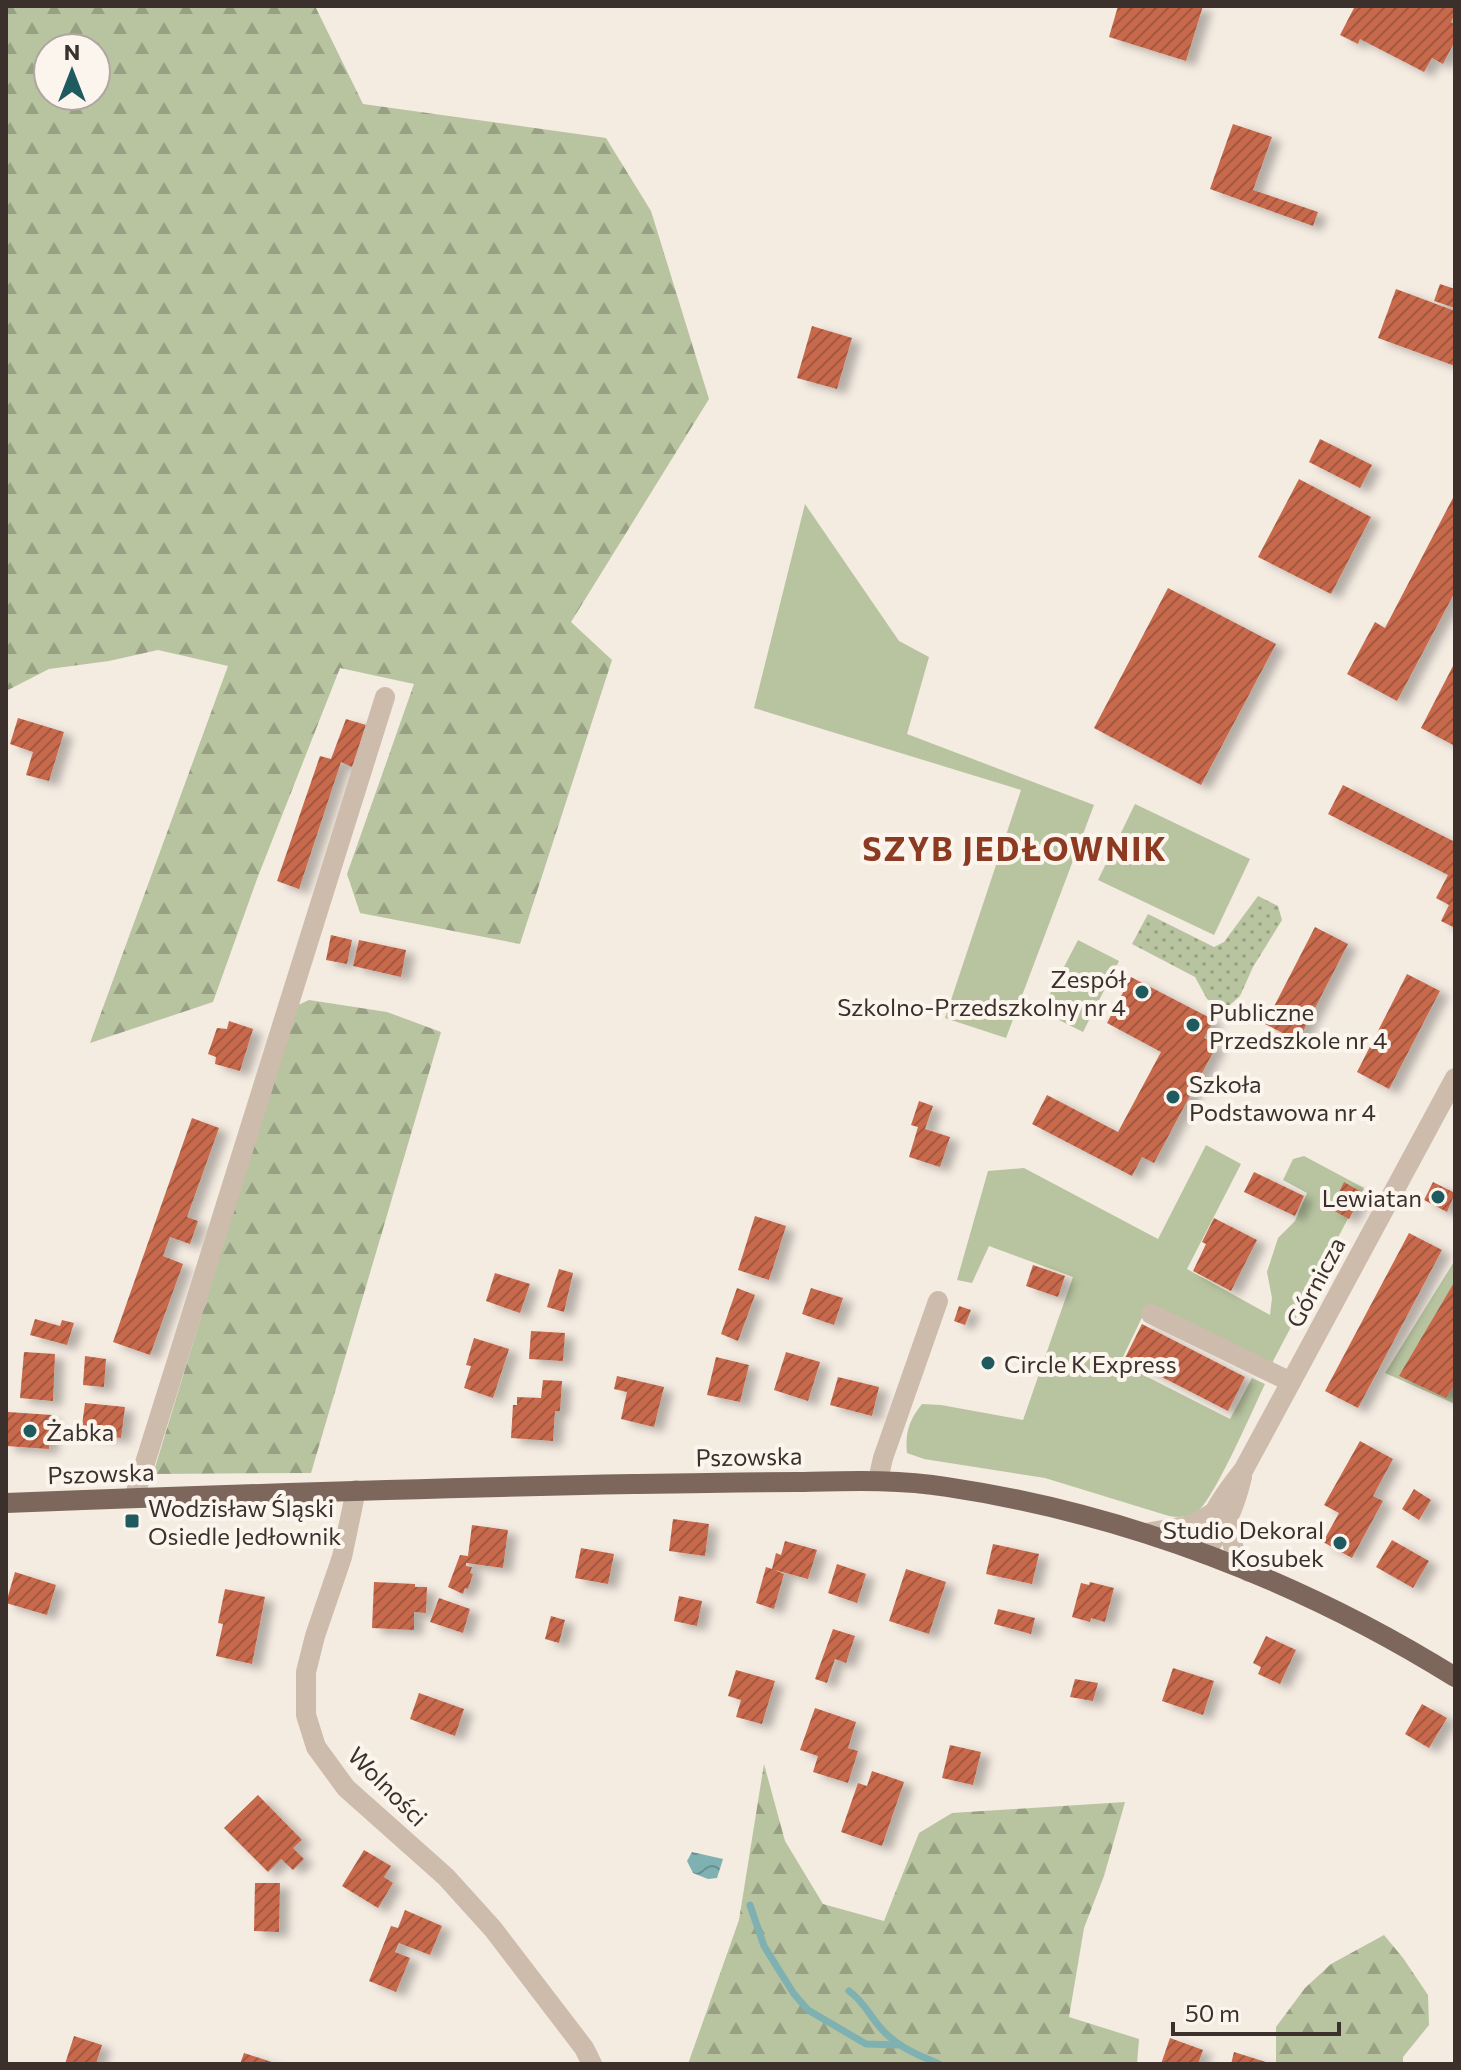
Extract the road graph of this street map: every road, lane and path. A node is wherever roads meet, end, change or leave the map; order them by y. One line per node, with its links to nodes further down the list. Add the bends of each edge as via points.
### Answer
1 (385, 697): 8 (street)
2 (1455, 1078): 5 (street, Górnicza)
3 (938, 1301): 6 (street)
4 (1151, 1314): 5 (street)
5 (1291, 1382): 10 (street, Górnicza)
6 (878, 1480): 7 (main road, Pszowska); 11 (main road, Pszowska, via 1057,1507)
7 (356, 1490): 8 (main road, Pszowska); 15 (street, Wolności, via 342,1557 306,1672 306,1715 316,1747 346,1788 446,1877 493,1929)
8 (134, 1498): 9 (main road, Pszowska)
9 (6, 1503)
10 (1221, 1517): 11 (street); 12 (street, Górnicza, via 1206,1527); 13 (street)
11 (1145, 1533): 12 (main road, Pszowska)
12 (1203, 1553): 13 (main road, Pszowska)
13 (1249, 1572): 14 (main road, Pszowska)
14 (1455, 1677)
15 (592, 2064)

